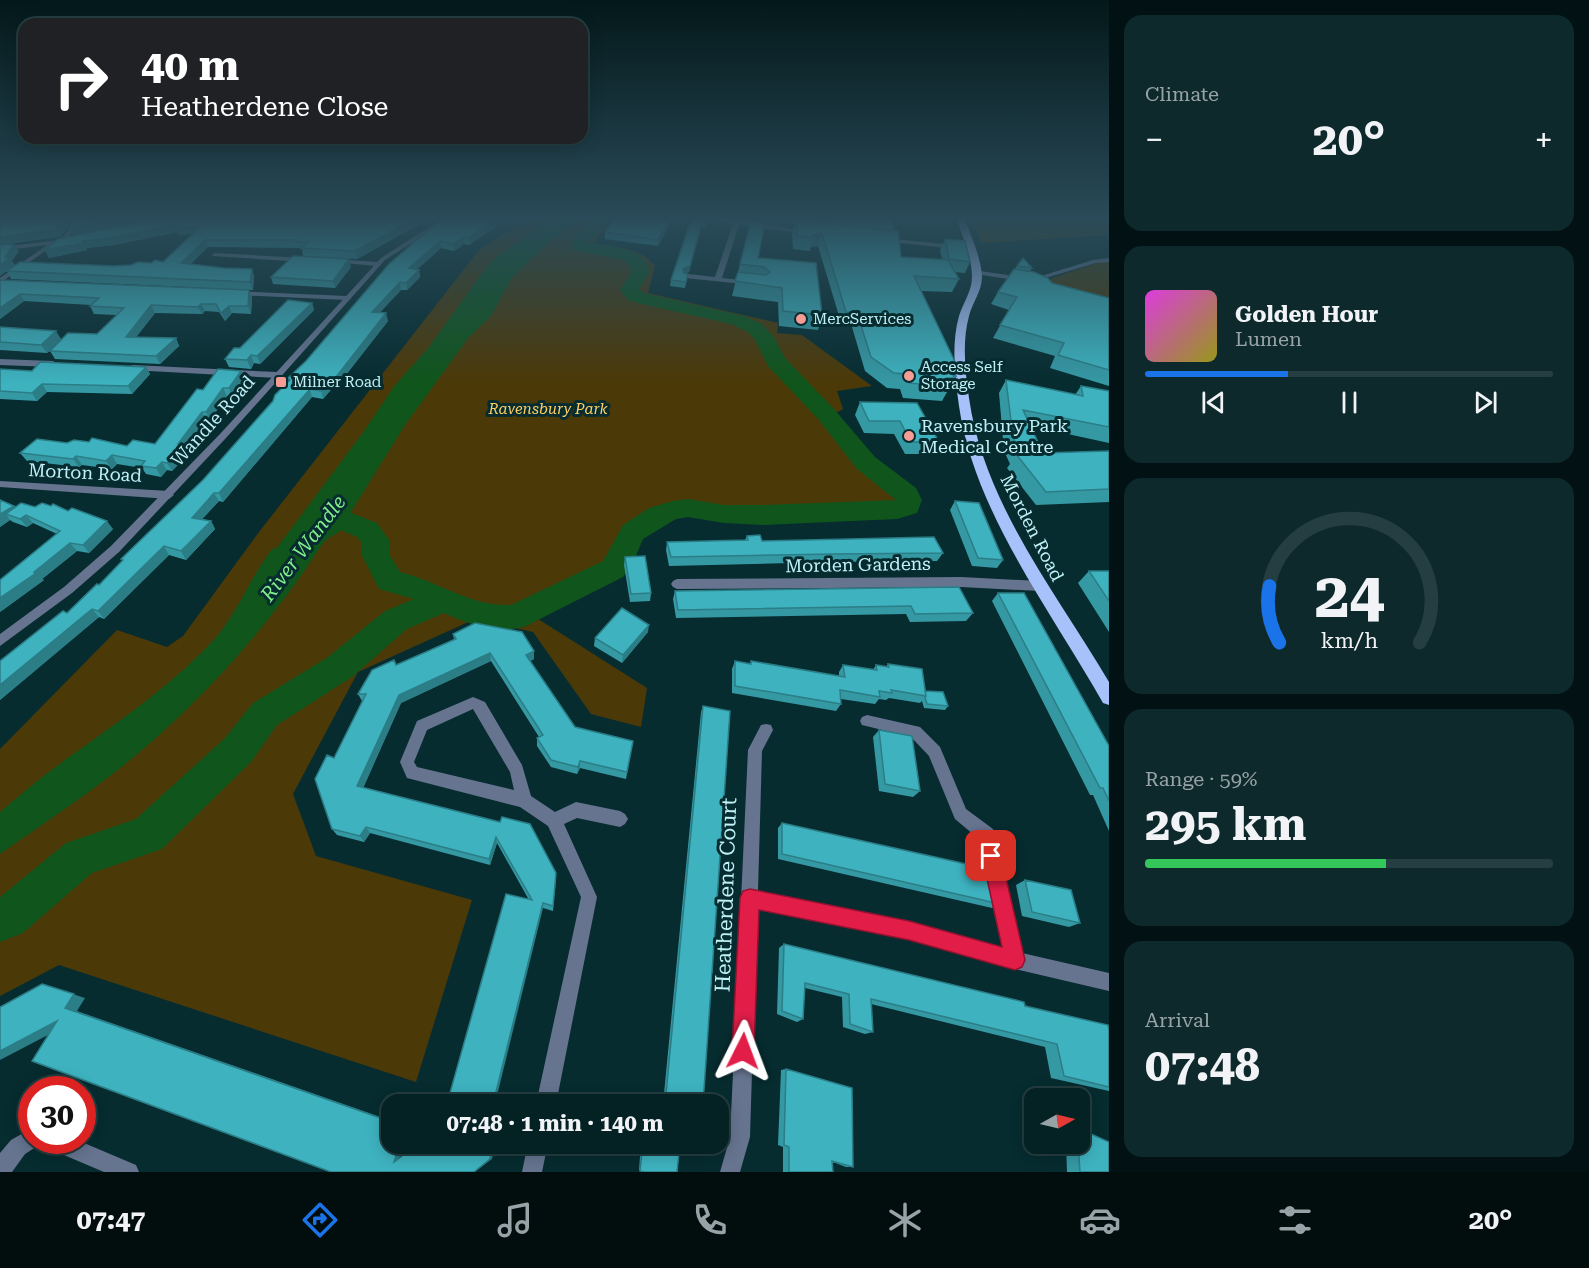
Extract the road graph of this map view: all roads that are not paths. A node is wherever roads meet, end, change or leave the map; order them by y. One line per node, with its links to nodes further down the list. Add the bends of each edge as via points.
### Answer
1 (368, 275): 14 (street, Wandle Road)
2 (720, 275): 7 (street)
3 (976, 275): 22 (main road, Morden Road, via 962,324 966,411 985,475)
4 (994, 275): 8 (street)
5 (1048, 275): 8 (street)
6 (688, 276): 7 (street)
7 (718, 280): 11 (street)
8 (1030, 280): 12 (street)
9 (0, 282): 10 (street)
10 (12, 284)
11 (760, 285)
12 (1043, 286)
13 (227, 293): 14 (street)
14 (347, 298): 18 (street, Wandle Road)
15 (0, 362): 16 (street)
16 (58, 365)
17 (127, 368): 18 (street)
18 (277, 375): 20 (street, Wandle Road)
19 (0, 484): 20 (street, Morton Road)
20 (169, 495): 23 (street, Wandle Road, via 90,572)
21 (677, 584): 22 (street, Morden Gardens, via 961,582)
22 (1040, 586): 24 (main road, Morden Road)
23 (0, 641)
24 (1109, 698)
25 (867, 721): 31 (street, via 915,732 935,752 960,814 987,835)
26 (766, 730): 30 (street, Heatherdene Court, via 755,750)
27 (524, 800): 27 (street, via 517,770 480,706 474,703 422,726 407,762 412,773); 29 (street)
28 (620, 819): 29 (street, via 576,810)
29 (554, 821): 33 (street, via 589,897)
30 (750, 898): 31 (street, via 909,930); 40 (street, Heatherdene Court, via 740,1137)
31 (1015, 960): 32 (street)
32 (1109, 982)
33 (548, 1094)
34 (18, 1146): 37 (street)
35 (86, 1154): 38 (street)
36 (536, 1154): 39 (street)
37 (0, 1170)
38 (129, 1172)
39 (532, 1172)
40 (730, 1172)

